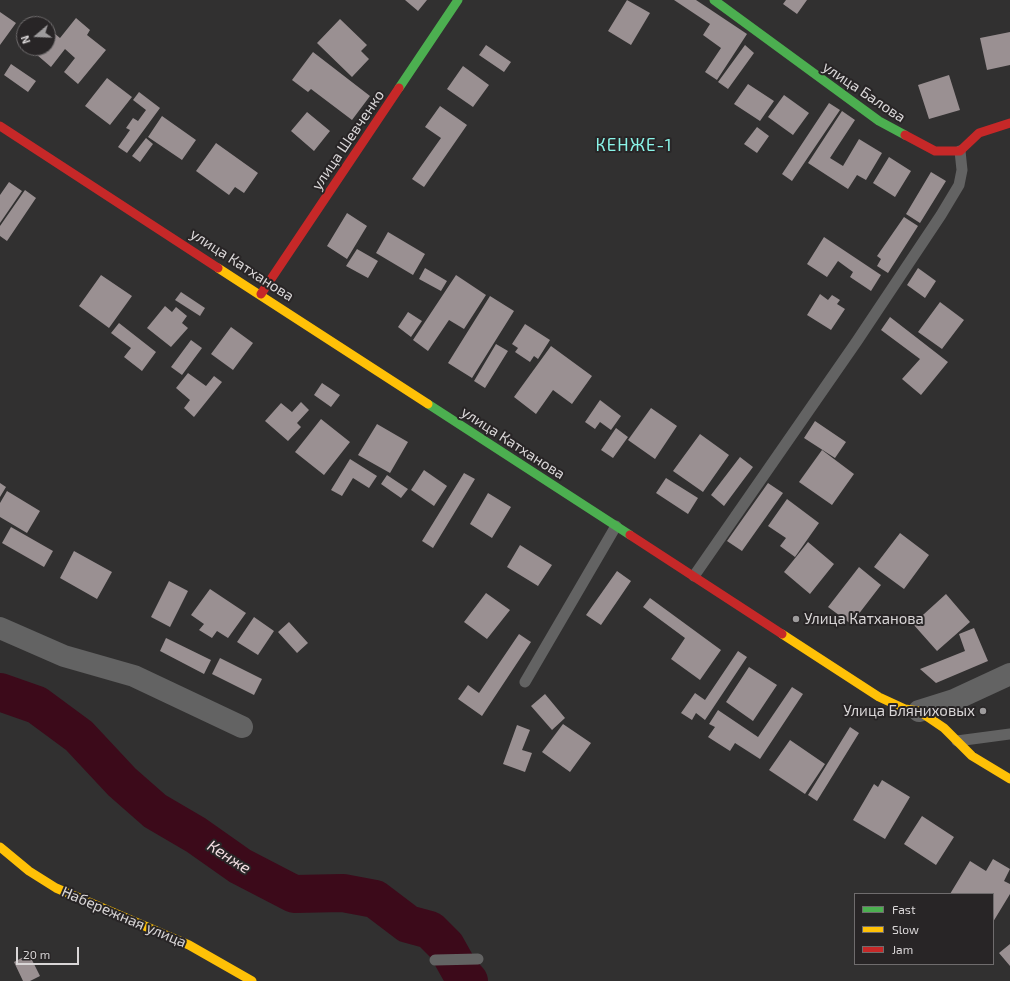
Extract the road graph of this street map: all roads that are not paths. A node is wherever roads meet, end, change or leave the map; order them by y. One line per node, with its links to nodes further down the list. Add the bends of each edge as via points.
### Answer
1 (458, 0): 6 (street, улица Шевченко)
2 (714, 0): 5 (street, улица Балова, via 880,121 935,151)
3 (1010, 123): 5 (street, via 979,134)
4 (0, 126): 6 (street, улица Катханова)
5 (960, 151): 8 (lane, via 962,170 959,185 941,215)
6 (261, 294): 7 (street, улица Катханова, via 378,373)
7 (616, 526): 8 (street, улица Катханова); 11 (lane)
8 (694, 576): 12 (street, улица Катханова, via 879,697 905,709)
9 (0, 628): 13 (street, via 64,656 134,676)
10 (1010, 674): 12 (street, via 954,700)
11 (525, 682)
12 (919, 711): 15 (street, улица Катханова, via 944,728)
13 (242, 727)
14 (1010, 734): 15 (lane)
15 (956, 741): 16 (street, улица Катханова, via 972,756)
16 (1010, 779)
17 (0, 847): 20 (street, Набережная улица, via 29,871 56,888 189,945)
18 (478, 959): 19 (lane)
19 (435, 960)
20 (252, 981)

